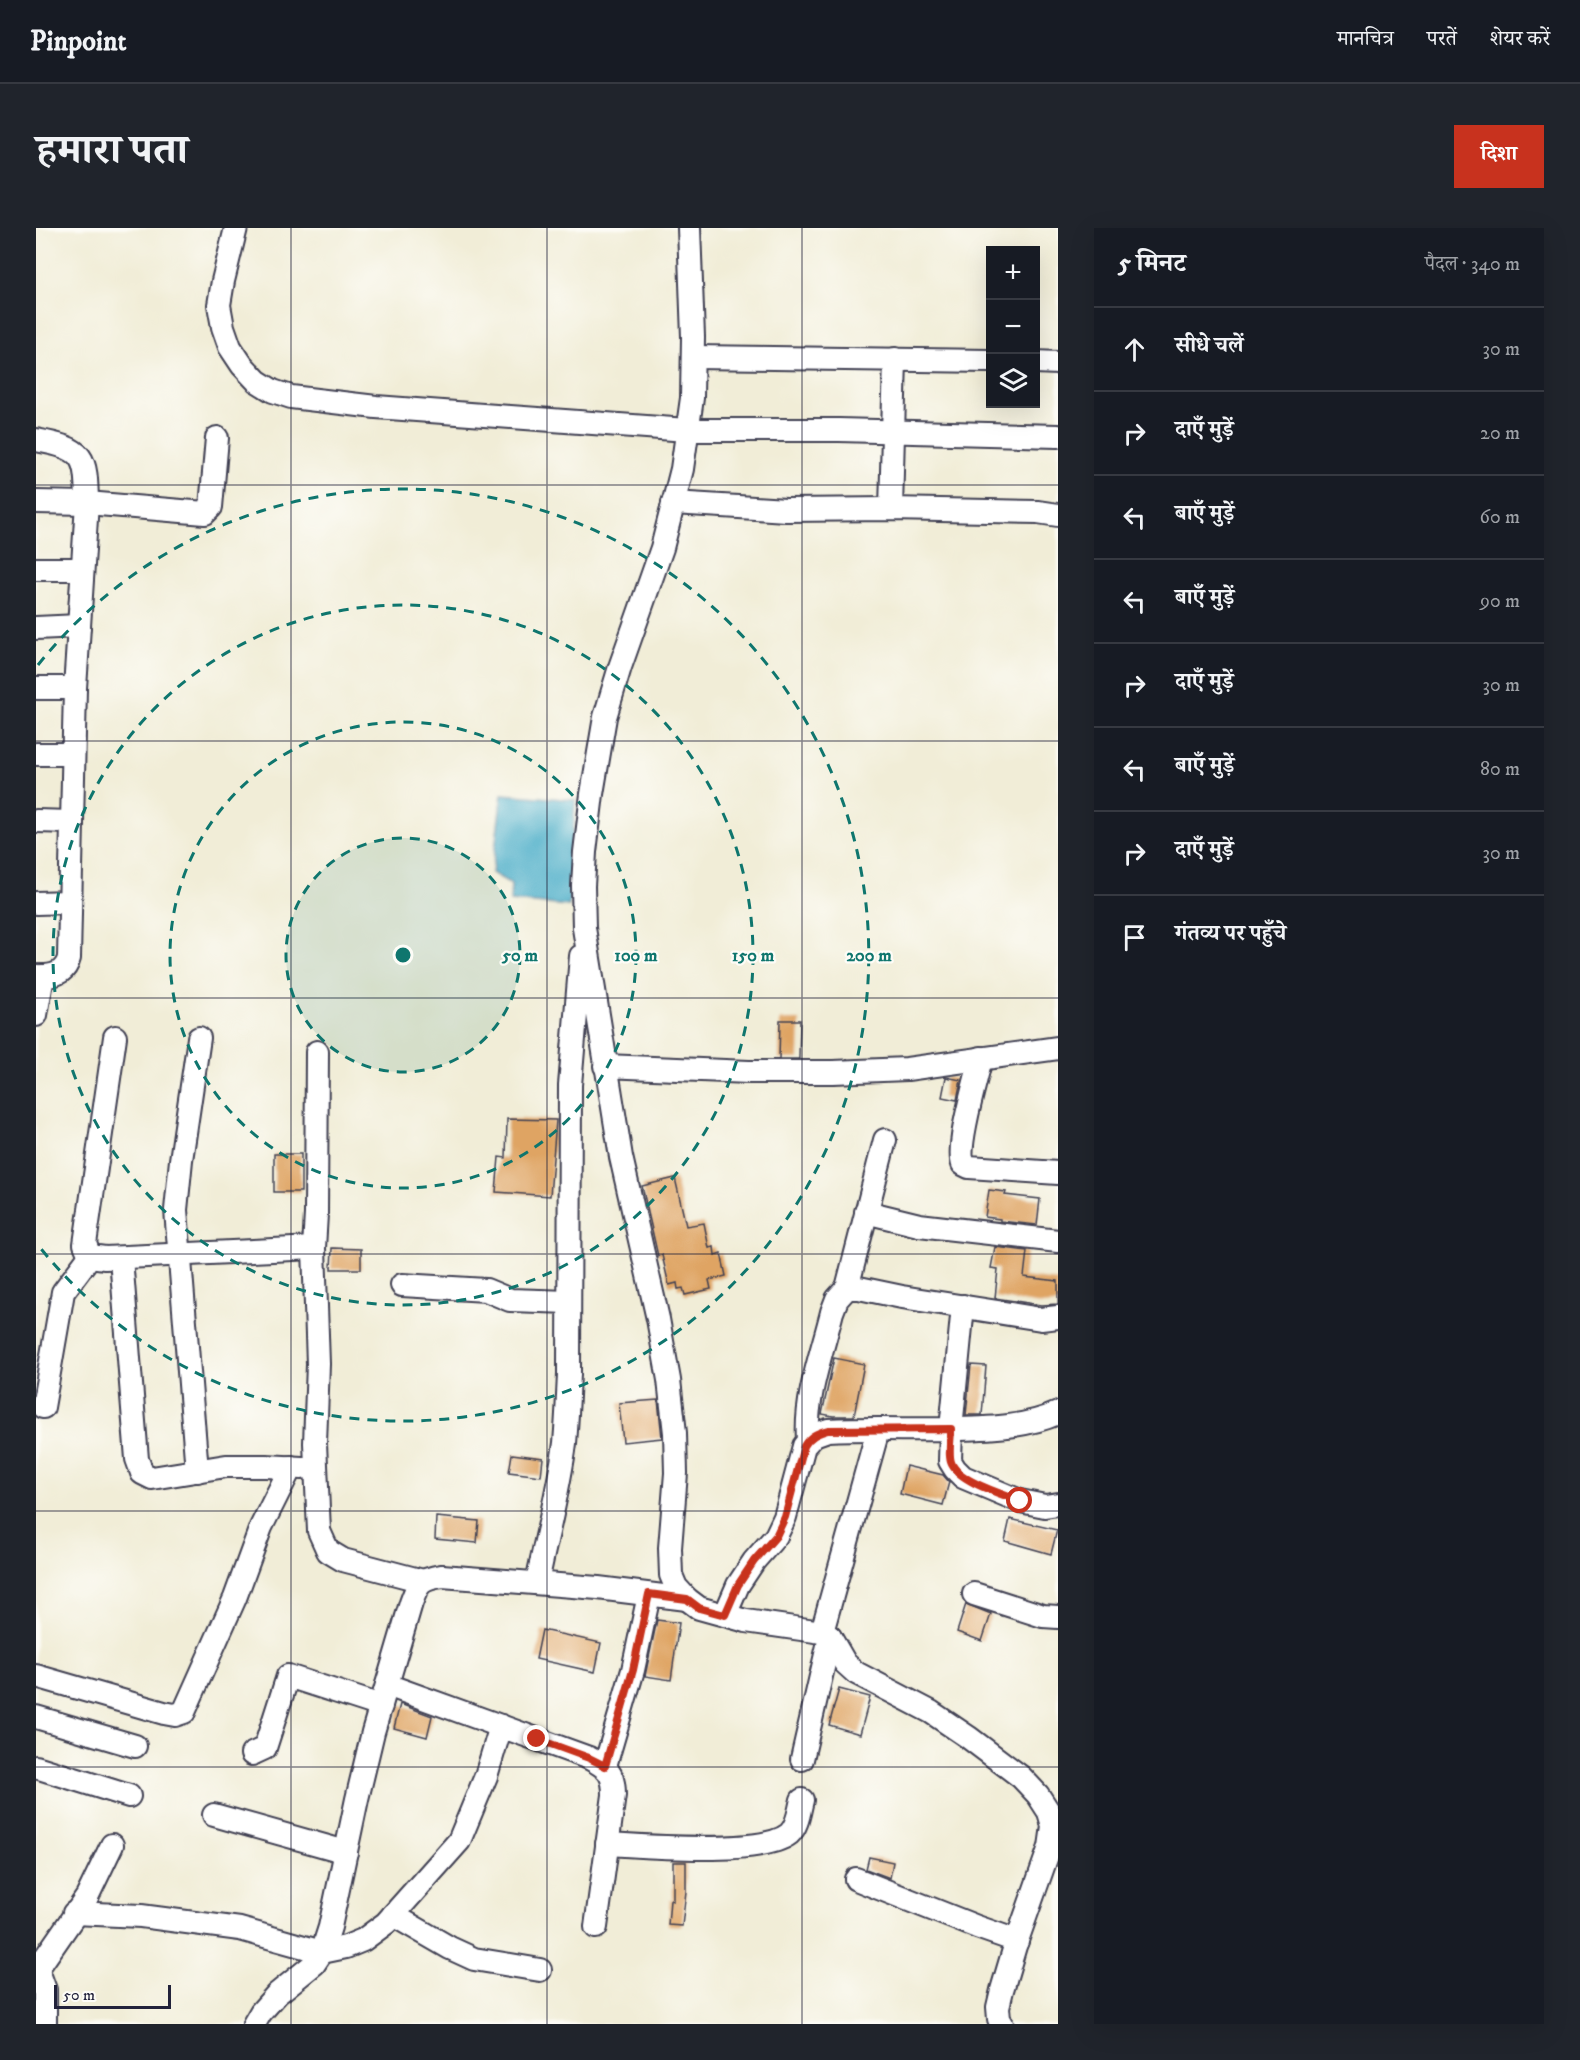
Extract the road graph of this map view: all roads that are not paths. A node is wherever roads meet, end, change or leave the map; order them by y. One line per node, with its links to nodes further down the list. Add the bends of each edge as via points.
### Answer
1 (236, 228): 8 (street, via 219,305 223,327 242,365 273,391 311,400 376,407)
2 (689, 228): 3 (street)
3 (693, 357): 4 (street); 8 (street)
4 (895, 359): 5 (street); 9 (street)
5 (986, 361)
6 (1040, 362): 7 (street)
7 (1058, 363)
8 (687, 430): 9 (street); 15 (street)
9 (894, 432): 10 (street); 16 (street)
10 (1058, 436)
11 (217, 438): 14 (street, via 211,507 205,513)
12 (36, 440): 14 (street, via 63,445 82,461)
13 (36, 502): 14 (street)
14 (87, 503): 19 (street)
15 (674, 503): 16 (street, via 786,510); 30 (street, via 605,717 585,852)
16 (891, 509): 17 (street, via 1038,512)
17 (1058, 516)
18 (36, 569): 19 (street)
19 (82, 569): 20 (street)
20 (79, 626): 21 (street); 23 (street)
21 (36, 628)
22 (36, 688): 23 (street)
23 (75, 688): 25 (street)
24 (36, 754): 25 (street)
25 (74, 754): 27 (street)
26 (36, 821): 27 (street)
27 (72, 822): 28 (street)
28 (70, 902): 29 (street); 31 (street, via 68,965 63,972)
29 (36, 903)
30 (584, 928): 38 (street); 49 (street, via 570,1085)
31 (39, 976): 32 (street)
32 (36, 1015)
33 (115, 1037): 45 (street, via 86,1237)
34 (198, 1038): 44 (street, via 177,1194)
35 (1058, 1048): 37 (street)
36 (317, 1052): 43 (street)
37 (981, 1058): 38 (street, via 907,1069 833,1072); 40 (street, via 962,1143 963,1164)
38 (605, 1066): 65 (street, via 669,1380 676,1473 671,1575)
39 (885, 1140): 41 (street)
40 (1058, 1173)
41 (866, 1212): 42 (street, via 919,1225); 48 (street)
42 (1058, 1241)
43 (314, 1248): 44 (street); 58 (street)
44 (179, 1255): 46 (street); 59 (street)
45 (90, 1256): 46 (street); 52 (street, via 63,1292)
46 (121, 1258): 59 (street, via 139,1468 152,1478)
47 (402, 1285): 49 (street, via 486,1290 510,1300)
48 (847, 1288): 50 (street); 56 (street, via 832,1312 810,1400)
49 (569, 1302): 62 (street, via 565,1444)
50 (963, 1306): 51 (street, via 1041,1319); 54 (street)
51 (1058, 1317)
52 (43, 1407)
53 (1058, 1413): 54 (street, via 1028,1422)
54 (951, 1429): 55 (street); 60 (street, via 950,1461 963,1478 1020,1501 1045,1506)
55 (878, 1430): 56 (street, via 828,1430); 68 (street)
56 (808, 1439): 66 (street, via 785,1517 776,1536 738,1585)
57 (291, 1467): 58 (street); 59 (street, via 248,1465); 69 (street, via 261,1527 235,1598 184,1712 164,1713)
58 (316, 1469): 61 (street, via 318,1531 328,1551 343,1560)
59 (197, 1471)
60 (1058, 1504)
61 (423, 1581): 62 (street, via 442,1576); 70 (street, via 411,1603)
62 (537, 1583): 63 (street)
63 (649, 1594): 65 (street); 77 (street, via 633,1670)
64 (974, 1594): 67 (street)
65 (687, 1599): 66 (street, via 699,1608)
66 (725, 1615): 68 (street)
67 (1058, 1617)
68 (826, 1635): 76 (street); 82 (street, via 856,1673 931,1712 1021,1777 1038,1795)
69 (36, 1676)
70 (387, 1685): 71 (street); 73 (street)
71 (381, 1706): 75 (street, via 288,1676 264,1748); 85 (street)
72 (36, 1717): 74 (street)
73 (501, 1725): 77 (street); 88 (street, via 486,1776 459,1841)
74 (135, 1746)
75 (252, 1754)
76 (802, 1759)
77 (605, 1766): 83 (street, via 614,1784)
78 (36, 1767): 79 (street)
79 (129, 1796)
80 (802, 1800): 83 (street, via 789,1834 769,1843 697,1847)
81 (214, 1815): 85 (street)
82 (1056, 1826): 90 (street)
83 (607, 1844): 89 (street)
84 (112, 1845): 87 (street, via 87,1897)
85 (346, 1852): 91 (street)
86 (856, 1879): 90 (street)
87 (74, 1914): 91 (street, via 141,1917 240,1929); 92 (street)
88 (393, 1916): 91 (street, via 363,1940); 93 (street, via 474,1959)
89 (596, 1927)
90 (1017, 1941): 96 (street, via 998,2007)
91 (322, 1952): 95 (street, via 314,1964 277,1994)
92 (37, 1966): 94 (street, via 45,1990)
93 (540, 1970)
94 (45, 2024)
95 (254, 2024)
96 (1002, 2024)

